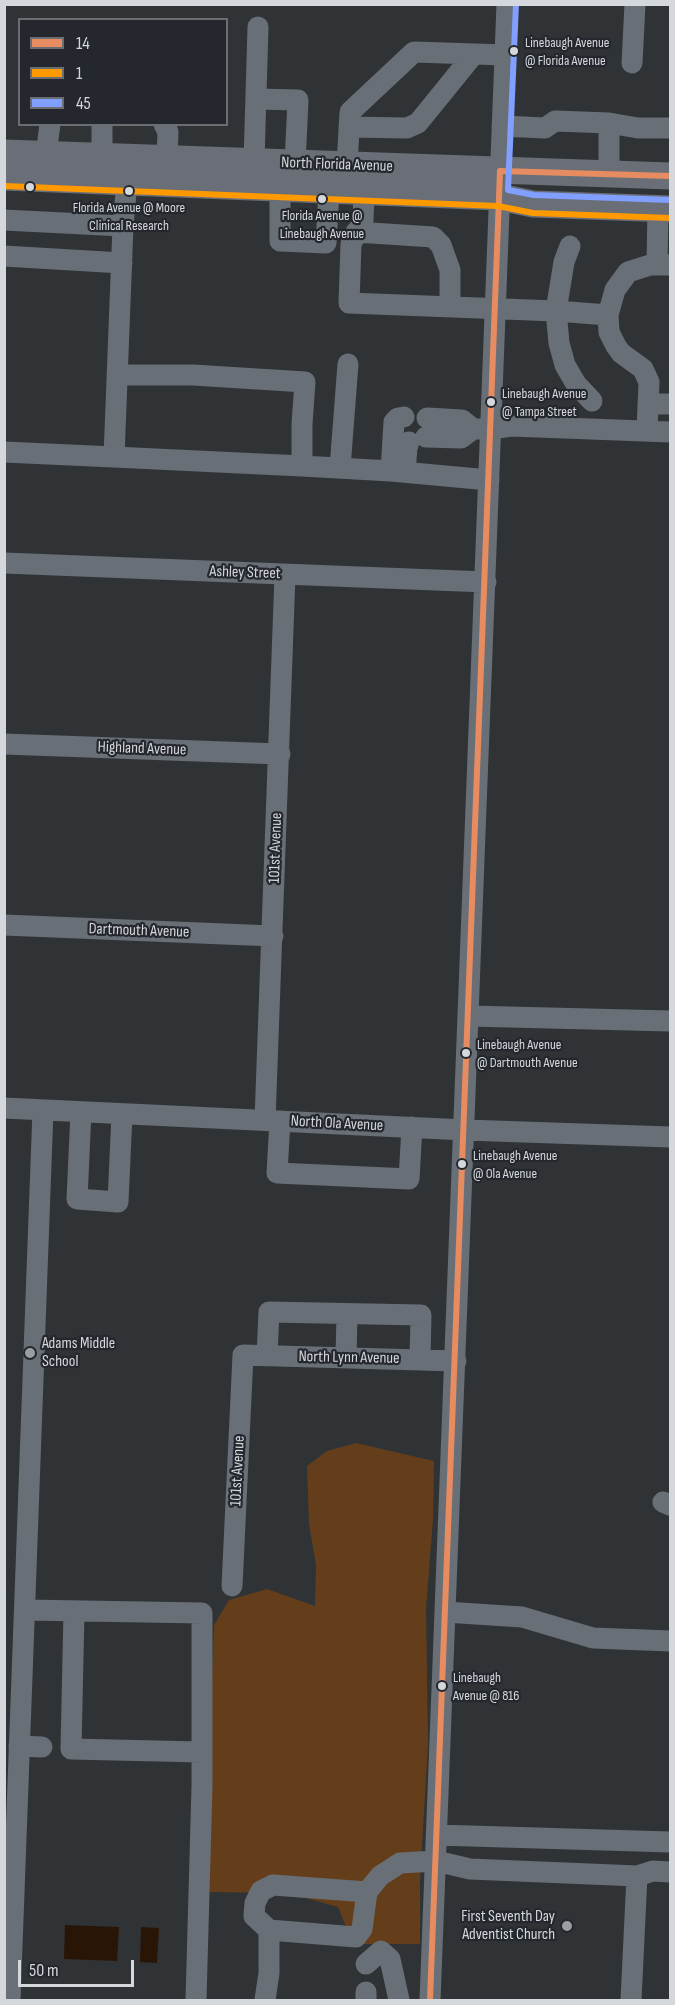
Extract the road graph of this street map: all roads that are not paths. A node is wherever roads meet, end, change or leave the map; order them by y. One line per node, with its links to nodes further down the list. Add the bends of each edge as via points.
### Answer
1 (507, 4): 5 (street)
2 (634, 4): 6 (street)
3 (258, 27): 7 (street)
4 (474, 54): 5 (street); 13 (street, via 418,123 407,128); 13 (street, via 414,52 350,112)
5 (505, 55): 12 (street)
6 (633, 63)
7 (256, 99): 18 (street); 19 (street, via 298,100)
8 (609, 123): 12 (street, via 555,121 545,128); 14 (street); 22 (street)
9 (50, 126): 16 (street)
10 (102, 126): 17 (street)
11 (165, 126): 21 (street, via 168,132)
12 (502, 126): 25 (street)
13 (349, 127): 20 (street)
14 (670, 128)
15 (4, 153): 16 (main road, North Florida Avenue)
16 (46, 154): 17 (main road, North Florida Avenue)
17 (102, 157): 21 (main road, North Florida Avenue)
18 (254, 162): 19 (main road, North Florida Avenue); 21 (main road, North Florida Avenue)
19 (295, 164): 20 (main road, North Florida Avenue)
20 (347, 165): 25 (main road, North Florida Avenue)
21 (148, 171): 24 (main road, North Florida Avenue); 26 (main road, North Florida Avenue); 31 (street)
22 (609, 174): 23 (main road, North Florida Avenue); 25 (main road, North Florida Avenue)
23 (670, 176)
24 (4, 177)
25 (500, 184): 28 (main road, North Florida Avenue); 29 (main road, North Florida Avenue, via 533,204); 39 (street)
26 (280, 188): 27 (main road, North Florida Avenue); 33 (street, via 280,241)
27 (329, 191): 28 (main road, North Florida Avenue); 33 (street)
28 (364, 192): 32 (street, via 363,221)
29 (664, 209): 37 (street)
30 (4, 220): 31 (street)
31 (123, 226): 36 (street)
32 (354, 238): 33 (street); 38 (street, via 433,237 441,245 450,270); 38 (street, via 350,303)
33 (326, 243)
34 (570, 246): 40 (street)
35 (4, 256): 36 (street)
36 (122, 263): 43 (street)
37 (664, 265): 41 (street, via 636,268 623,277)
38 (450, 307): 39 (street)
39 (496, 309): 40 (street); 48 (street)
40 (556, 311): 41 (street); 44 (street, via 565,365)
41 (608, 315): 45 (street, via 609,332 616,346 647,376)
42 (348, 364): 54 (street)
43 (118, 375): 52 (street); 53 (street, via 305,382)
44 (592, 401)
45 (648, 404): 46 (street); 49 (street)
46 (670, 404)
47 (404, 417): 55 (street, via 394,422)
48 (482, 429): 49 (street, via 511,426); 55 (street, via 462,420 421,432 406,448); 56 (street)
49 (647, 431): 50 (street)
50 (670, 432)
51 (4, 452): 52 (street)
52 (114, 457): 53 (street)
53 (302, 466): 54 (street)
54 (340, 468): 55 (street)
55 (398, 472): 56 (street)
56 (489, 480): 59 (street)
57 (4, 563): 58 (street, Ashley Street)
58 (285, 575): 59 (street, Ashley Street); 61 (street, 101st Avenue)
59 (486, 582): 64 (street)
60 (4, 744): 61 (street, Highland Avenue)
61 (279, 754): 63 (street, 101st Avenue)
62 (4, 925): 63 (street, Dartmouth Avenue)
63 (273, 936): 70 (street, 101st Avenue)
64 (470, 1016): 65 (street); 72 (street)
65 (670, 1021)
66 (4, 1108): 67 (street, North Ola Avenue)
67 (43, 1110): 68 (street, North Ola Avenue); 81 (street)
68 (81, 1112): 69 (street, North Ola Avenue); 69 (street, via 77,1199 118,1202)
69 (122, 1114): 70 (street, North Ola Avenue)
70 (273, 1121): 71 (street, North Ola Avenue); 71 (street, 101st Avenue, via 277,1173 409,1179)
71 (412, 1127): 72 (street, North Ola Avenue)
72 (465, 1130): 73 (street, North Ola Avenue); 79 (street)
73 (670, 1137)
74 (347, 1314): 76 (street, via 269,1312); 77 (street); 78 (street, via 422,1316)
75 (243, 1355): 76 (street, North Lynn Avenue); 80 (street, 101st Avenue)
76 (267, 1356): 77 (street, North Lynn Avenue)
77 (346, 1358): 78 (street, North Lynn Avenue)
78 (420, 1360): 79 (street, North Lynn Avenue)
79 (456, 1361): 83 (street)
80 (232, 1586)
81 (25, 1610): 82 (street); 85 (street)
82 (74, 1611): 87 (street, via 202,1613); 87 (street, via 71,1749)
83 (445, 1612): 84 (street, via 522,1617 593,1638); 88 (street)
84 (670, 1641)
85 (19, 1746): 86 (street); 96 (street)
86 (42, 1747)
87 (201, 1752): 97 (street)
88 (437, 1835): 89 (street); 90 (street)
89 (670, 1842)
90 (436, 1862): 92 (street, via 470,1869); 93 (street, via 400,1863 380,1876); 100 (street)
91 (670, 1872): 92 (street, via 653,1871)
92 (637, 1876): 101 (street)
93 (367, 1892): 94 (street); 95 (street, via 273,1885 261,1891 255,1902 254,1916)
94 (362, 1929): 95 (street, via 356,1938); 99 (street, via 374,1958 390,1959)
95 (269, 1930): 98 (street)
96 (10, 2001)
97 (196, 2001)
98 (265, 2001)
99 (399, 2001)
100 (430, 2001)
101 (631, 2001)

